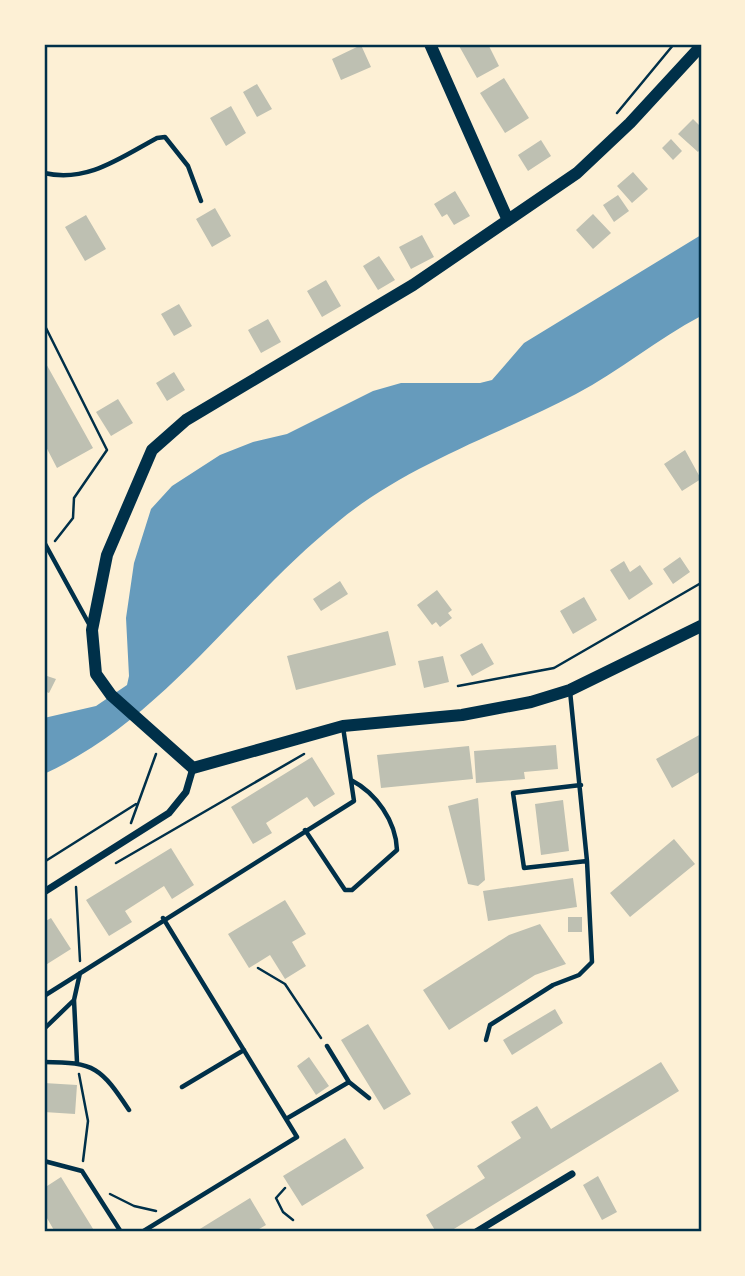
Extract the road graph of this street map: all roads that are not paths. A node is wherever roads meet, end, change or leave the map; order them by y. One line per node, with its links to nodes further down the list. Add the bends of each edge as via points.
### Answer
1 (429, 44): 5 (street)
2 (701, 46): 5 (street, via 631,123 577,173)
3 (44, 173): 4 (lane, via 64,178 86,175 165,137 188,166)
4 (201, 201)
5 (508, 218): 8 (street, via 413,285 186,420 152,450 107,555)
6 (45, 544): 8 (lane)
7 (701, 626): 9 (street)
8 (92, 630): 11 (street, via 96,674 111,695)
9 (570, 690): 10 (street, via 462,715); 13 (lane)
10 (343, 726): 11 (street); 12 (lane)
11 (193, 768): 16 (street, via 186,792 169,813)
12 (351, 780): 14 (lane, via 354,801); 14 (lane, via 368,788 391,822 397,850 352,890 345,890)
13 (581, 785): 15 (lane); 15 (lane, via 513,793 524,868)
14 (305, 830): 17 (lane)
15 (587, 862): 22 (lane, via 592,962 579,975 553,985 490,1026)
16 (44, 892)
17 (163, 918): 18 (lane); 24 (lane)
18 (81, 971): 19 (lane); 20 (lane)
19 (44, 996)
20 (74, 1000): 21 (lane); 26 (lane)
21 (44, 1029)
22 (486, 1040)
23 (327, 1046): 27 (lane)
24 (243, 1050): 28 (lane); 31 (lane)
25 (44, 1062): 26 (lane)
26 (77, 1062): 30 (lane, via 100,1071)
27 (349, 1082): 29 (lane); 31 (lane)
28 (182, 1087)
29 (369, 1098)
30 (129, 1110)
31 (286, 1119): 35 (lane, via 298,1137)
32 (44, 1161): 34 (lane, via 82,1171)
33 (572, 1174): 36 (street)
34 (121, 1232)
35 (142, 1232)
36 (476, 1232)

